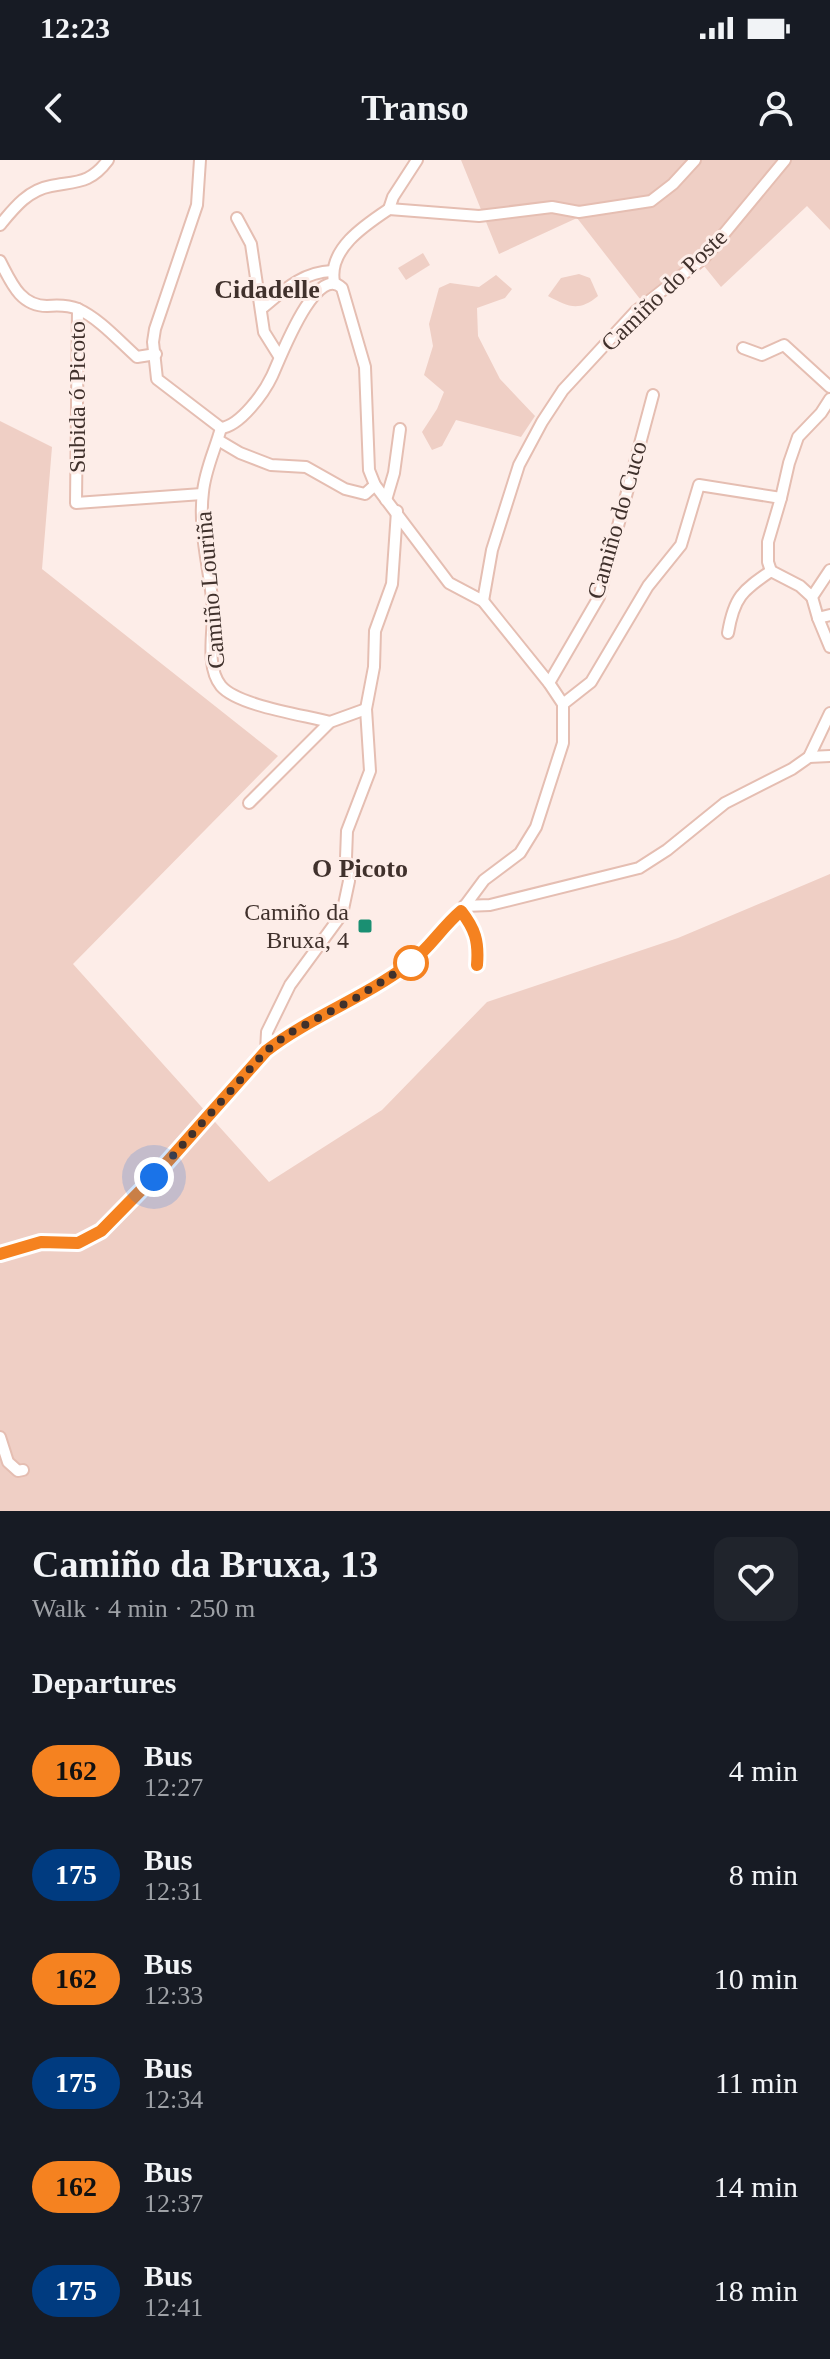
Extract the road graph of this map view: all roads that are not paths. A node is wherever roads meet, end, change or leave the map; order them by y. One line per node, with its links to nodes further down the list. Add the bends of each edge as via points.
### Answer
1 (108, 160): 8 (street, via 85,181 28,195)
2 (200, 160): 14 (street, via 197,205 155,329)
3 (417, 160): 6 (street)
4 (695, 160): 6 (street, via 651,201 579,212 552,207 479,216)
5 (785, 160): 30 (street, Camiño do Poste, via 704,258 636,311 556,401 519,465 492,550)
6 (389, 209): 10 (street, via 353,233)
7 (237, 218): 12 (street, via 251,244)
8 (0, 225)
9 (0, 261): 11 (street, via 25,300)
10 (333, 276): 12 (street, via 315,271); 15 (street, via 294,326); 22 (street, via 342,288 365,367 369,470)
11 (78, 309): 14 (street, via 137,357); 23 (street, Subida ó Picoto, via 76,503)
12 (261, 309): 15 (street, via 264,332)
13 (743, 348): 16 (street, via 762,355 784,345)
14 (156, 354): 19 (street, via 157,379)
15 (279, 356): 19 (street, via 251,407)
16 (830, 387)
17 (653, 395): 35 (street, Camiño do Cuco, via 599,597)
18 (830, 399): 24 (street, via 798,437)
19 (221, 428): 21 (street, Camiño Louriña)
20 (400, 429): 25 (street)
21 (218, 440): 22 (street, via 271,465 306,467 345,489 365,494); 23 (street, Camiño Louriña)
22 (375, 485): 25 (street)
23 (202, 494): 39 (street, Camiño Louriña, via 203,550 213,609 210,640 221,686 265,708)
24 (781, 498): 28 (street, via 768,542); 36 (street, via 699,485 681,545 648,586 591,682)
25 (386, 500): 26 (street)
26 (397, 511): 30 (street, via 449,583); 37 (street, via 392,584 375,631)
27 (830, 570): 29 (street)
28 (771, 571): 29 (street); 33 (street, via 738,598)
29 (812, 597): 32 (street)
30 (483, 601): 35 (street)
31 (830, 615): 32 (street)
32 (818, 618): 34 (street)
33 (728, 633)
34 (830, 647)
35 (549, 683): 36 (street)
36 (563, 704): 43 (street, via 563,743 536,827 520,853 484,880)
37 (366, 709): 39 (street); 45 (street, via 370,771 347,831 349,881 342,914 290,985 267,1032)
38 (830, 713): 41 (street)
39 (330, 722): 42 (street)
40 (830, 756): 41 (street)
41 (809, 757): 43 (street, via 725,803 639,868)
42 (249, 803)
43 (463, 908): 44 (street, via 479,945); 45 (street, via 411,963)
44 (477, 965)
45 (266, 1051): 46 (street, via 101,1231 78,1243 41,1242)
46 (0, 1254)
47 (0, 1437): 48 (street, via 8,1462)
48 (23, 1470)

